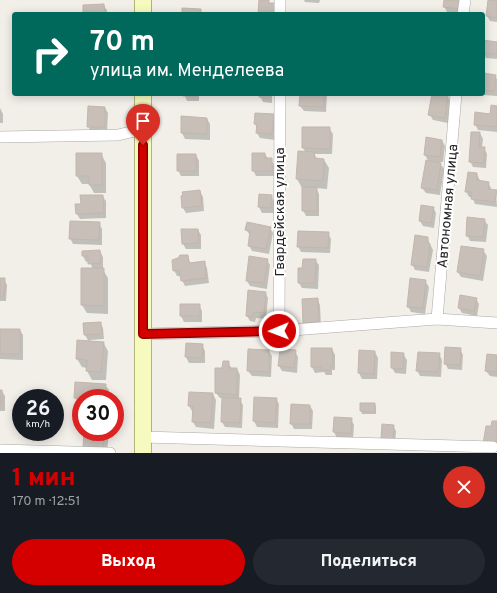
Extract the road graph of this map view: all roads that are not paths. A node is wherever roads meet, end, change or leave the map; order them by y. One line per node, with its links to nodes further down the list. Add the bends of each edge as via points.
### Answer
1 (143, 0): 4 (main road)
2 (280, 0): 5 (street)
3 (465, 0): 6 (street)
4 (143, 12)
5 (280, 12)
6 (464, 12)
7 (143, 96): 10 (main road)
8 (280, 96): 14 (street, Гвардейская улица)
9 (456, 96): 12 (street, Автономная улица)
10 (143, 129): 11 (street, via 118,134); 15 (main road)
11 (0, 137)
12 (437, 318): 13 (street); 14 (street)
13 (497, 323)
14 (279, 331): 15 (street)
15 (143, 334): 16 (main road)
16 (143, 437): 17 (street); 20 (main road)
17 (493, 447)
18 (0, 450): 19 (street)
19 (110, 453)
20 (143, 453)

